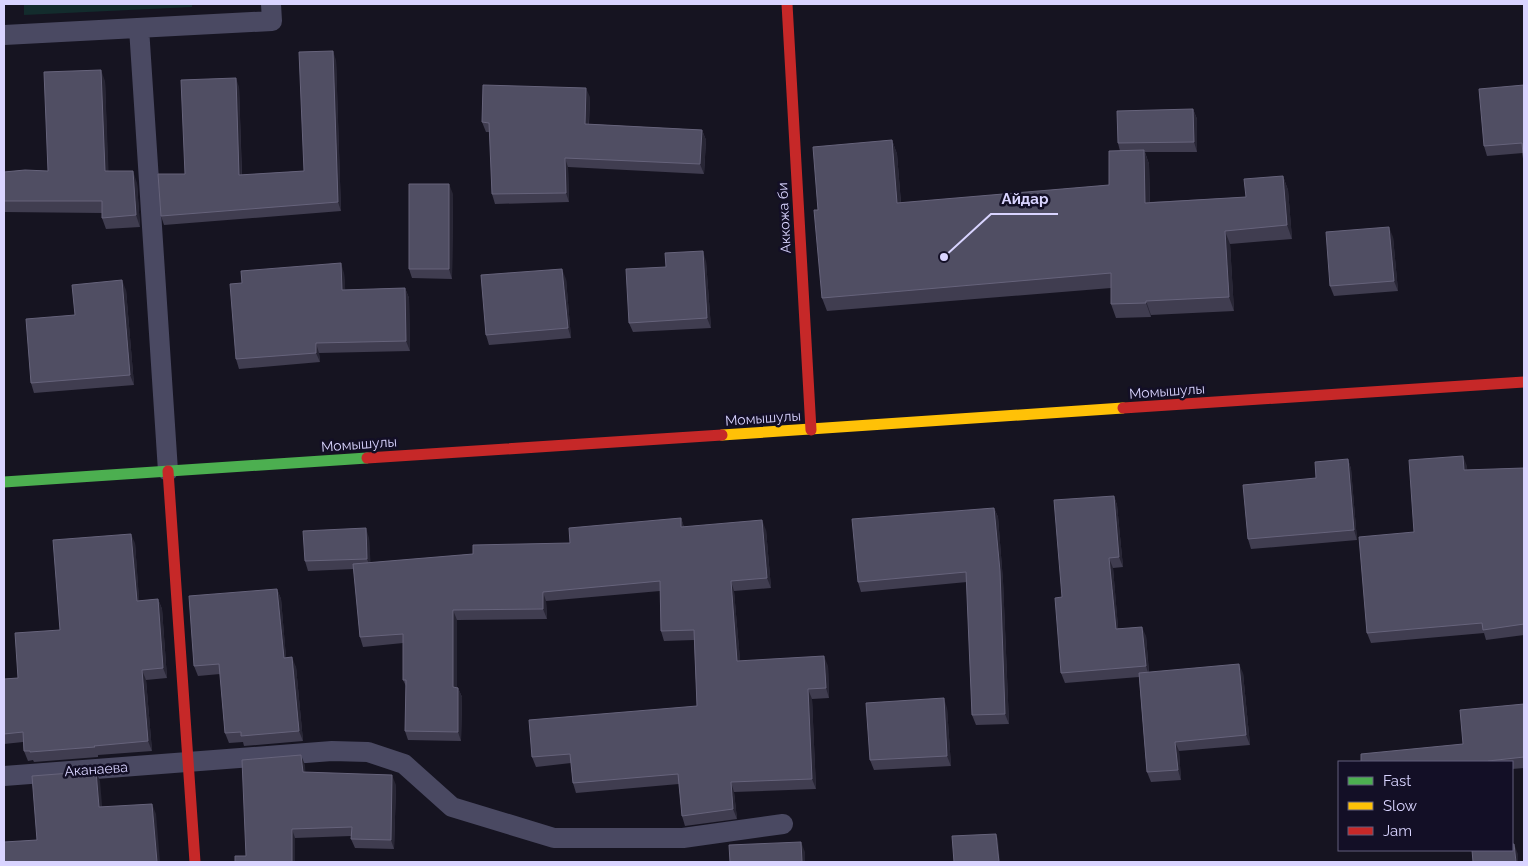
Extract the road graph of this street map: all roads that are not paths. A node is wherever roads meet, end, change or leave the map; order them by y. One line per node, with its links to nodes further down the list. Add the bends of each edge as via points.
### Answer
1 (271, 4): 3 (lane, via 272,21)
2 (787, 4): 6 (main road, Аккожа би)
3 (138, 28): 4 (lane); 7 (lane)
4 (4, 35)
5 (1524, 382): 6 (main road, Момышулы)
6 (811, 430): 7 (main road, Момышулы)
7 (168, 471): 8 (main road, Момышулы); 9 (main road)
8 (4, 482)
9 (187, 762): 10 (lane, Аканаева); 11 (lane, Аканаева, via 332,750 368,752 404,764 452,807 554,838 682,838); 12 (main road)
10 (4, 776)
11 (783, 824)
12 (195, 862)

